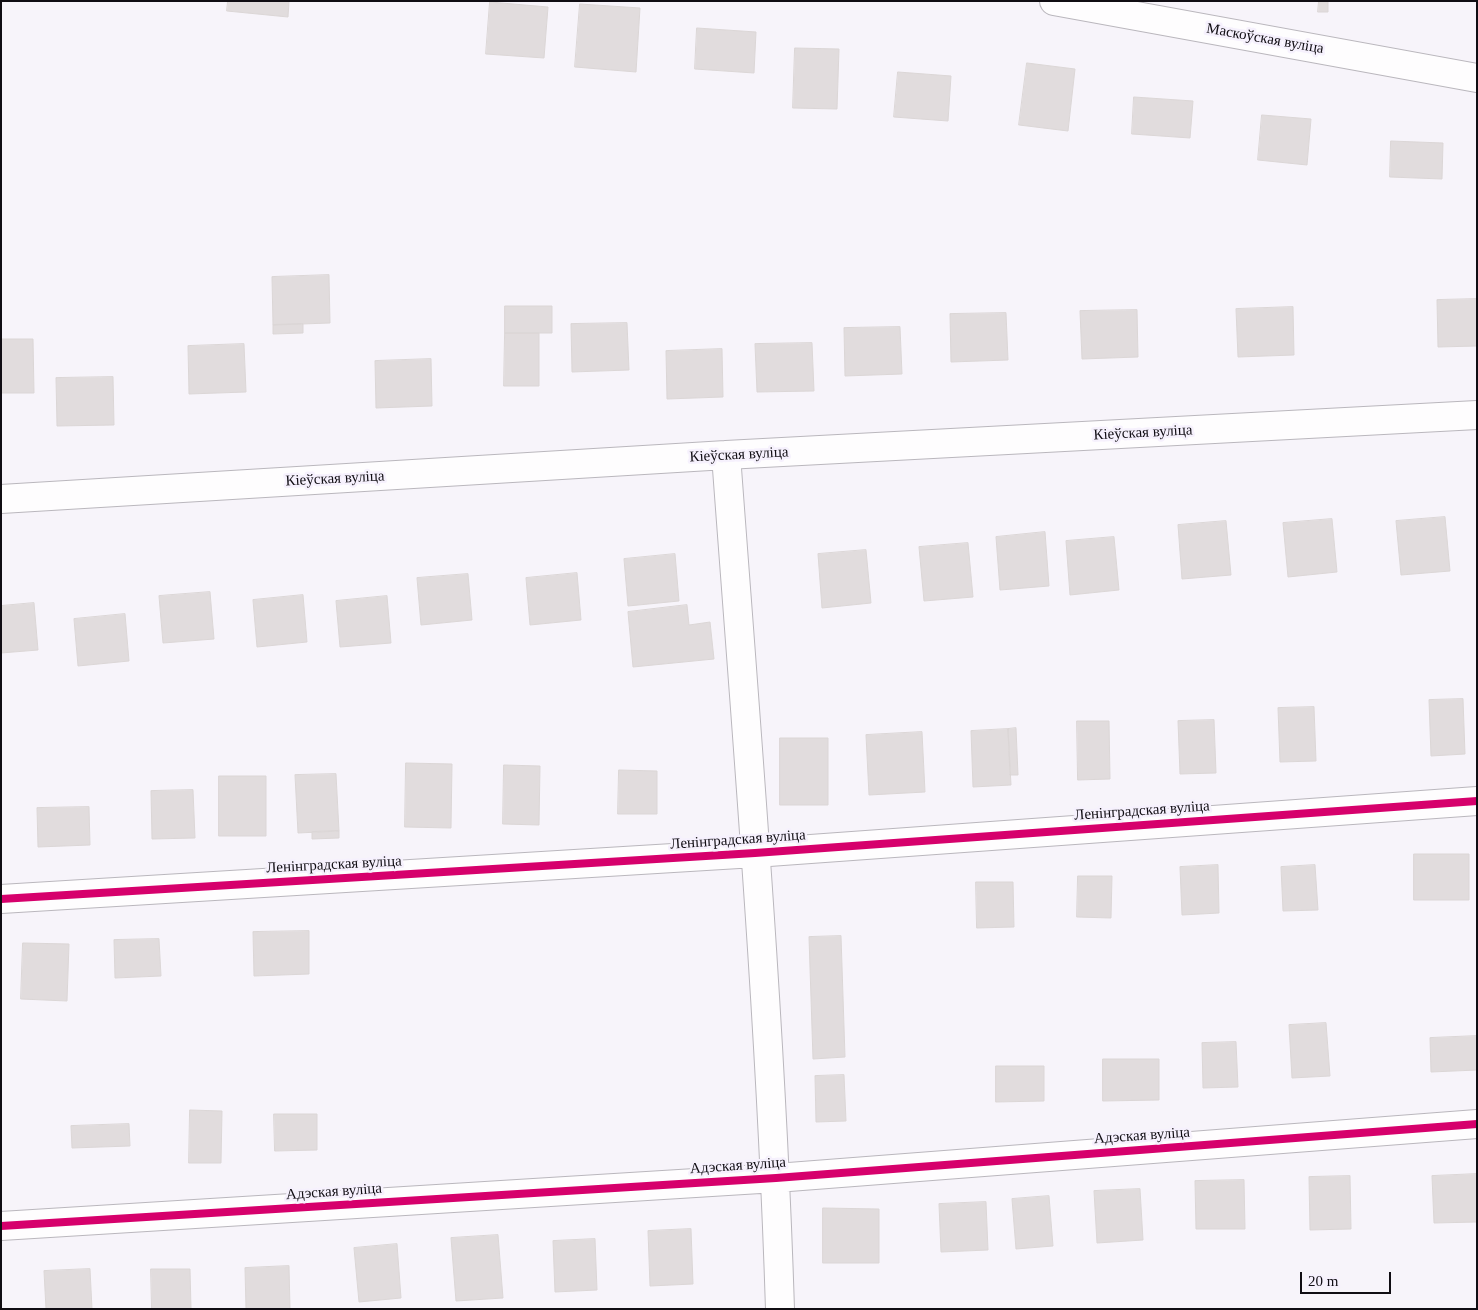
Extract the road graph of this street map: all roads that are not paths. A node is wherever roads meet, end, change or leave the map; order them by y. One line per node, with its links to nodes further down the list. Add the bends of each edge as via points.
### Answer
1 (1054, 1): 2 (street, Маскоўская вуліца)
2 (1477, 78)
3 (1477, 415): 4 (street, Кіеўская вуліца)
4 (726, 455): 5 (street, Кіеўская вуліца); 7 (street)
5 (1, 499)
6 (1477, 801): 7 (street, Ленінградская вуліца)
7 (755, 853): 8 (street, Ленінградская вуліца); 10 (street)
8 (1, 899)
9 (1477, 1124): 10 (street, Адэская вуліца)
10 (776, 1178): 11 (street, Адэская вуліца); 12 (street)
11 (1, 1226)
12 (780, 1309)

